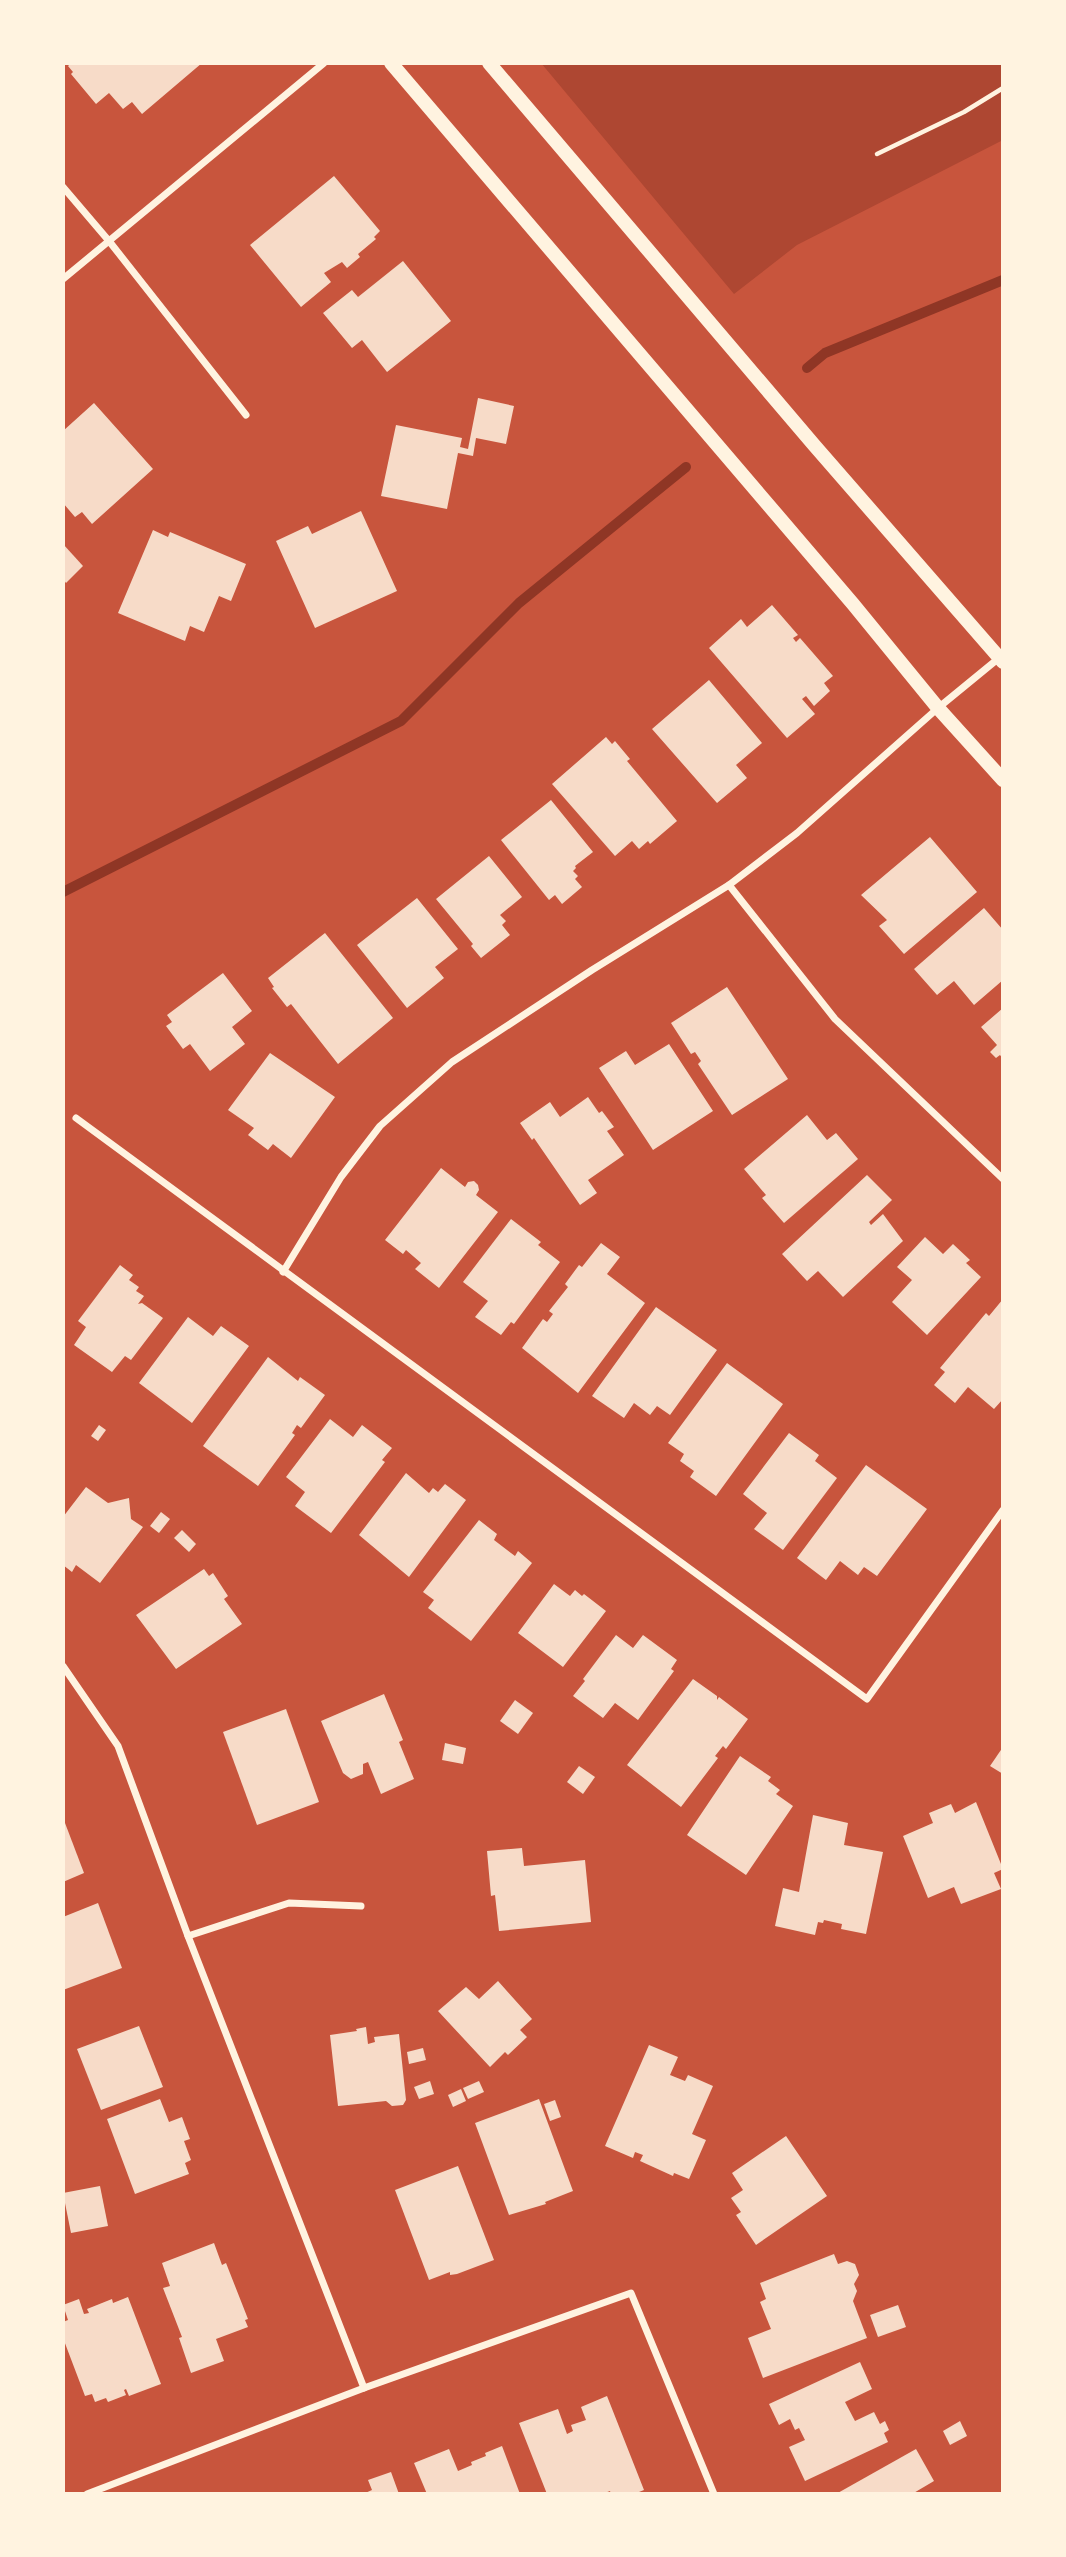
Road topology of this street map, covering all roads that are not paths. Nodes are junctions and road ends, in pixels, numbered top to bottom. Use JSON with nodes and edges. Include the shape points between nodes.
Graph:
{"nodes":[{"id":1,"x":324,"y":63,"type":"edge"},
{"id":2,"x":391,"y":63,"type":"edge"},
{"id":3,"x":489,"y":63,"type":"edge"},
{"id":4,"x":63,"y":187,"type":"edge"},
{"id":5,"x":109,"y":241,"type":"junction"},
{"id":6,"x":63,"y":279,"type":"edge"},
{"id":7,"x":246,"y":415,"type":"dead end"},
{"id":8,"x":1001,"y":660,"type":"edge"},
{"id":9,"x":938,"y":708,"type":"junction"},
{"id":10,"x":1003,"y":780,"type":"edge"},
{"id":11,"x":729,"y":886,"type":"junction"},
{"id":12,"x":76,"y":1118,"type":"dead end"},
{"id":13,"x":1003,"y":1179,"type":"edge"},
{"id":14,"x":283,"y":1272,"type":"junction"},
{"id":15,"x":1003,"y":1510,"type":"edge"},
{"id":16,"x":63,"y":1667,"type":"edge"},
{"id":17,"x":361,"y":1906,"type":"dead end"},
{"id":18,"x":188,"y":1936,"type":"junction"},
{"id":19,"x":364,"y":2388,"type":"junction"},
{"id":20,"x":86,"y":2494,"type":"edge"},
{"id":21,"x":714,"y":2494,"type":"edge"}],
"edges":[{"from":1,"to":5,"type":"street"},
{"from":2,"to":9,"type":"main road"},
{"from":3,"to":8,"type":"main road"},
{"from":4,"to":5,"type":"street"},
{"from":5,"to":6,"type":"street"},
{"from":5,"to":7,"type":"street"},
{"from":8,"to":9,"type":"street"},
{"from":9,"to":10,"type":"main road"},
{"from":9,"to":11,"type":"street","via":[[797,833]]},
{"from":11,"to":13,"type":"street","via":[[835,1019]]},
{"from":11,"to":14,"type":"street","via":[[452,1062],[380,1126],[341,1177]]},
{"from":12,"to":14,"type":"street"},
{"from":14,"to":15,"type":"street","via":[[867,1699]]},
{"from":16,"to":18,"type":"street","via":[[118,1746]]},
{"from":17,"to":18,"type":"street","via":[[289,1903]]},
{"from":18,"to":19,"type":"street"},
{"from":19,"to":20,"type":"street"},
{"from":19,"to":21,"type":"street","via":[[631,2293]]}]}
